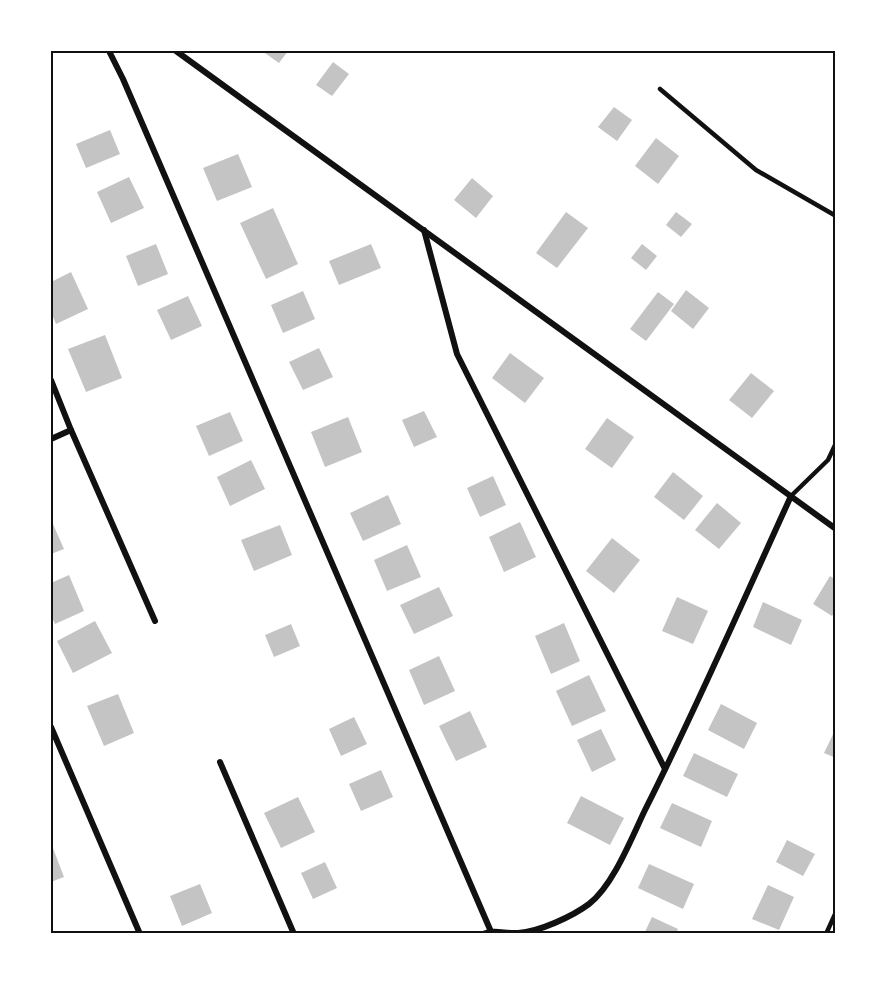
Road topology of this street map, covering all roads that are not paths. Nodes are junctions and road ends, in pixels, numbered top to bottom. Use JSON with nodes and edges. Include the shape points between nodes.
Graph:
{"nodes":[{"id":1,"x":109,"y":51,"type":"edge"},
{"id":2,"x":176,"y":51,"type":"edge"},
{"id":3,"x":660,"y":89,"type":"dead end"},
{"id":4,"x":836,"y":216,"type":"edge"},
{"id":5,"x":424,"y":230,"type":"junction"},
{"id":6,"x":51,"y":380,"type":"edge"},
{"id":7,"x":71,"y":430,"type":"junction"},
{"id":8,"x":51,"y":438,"type":"edge"},
{"id":9,"x":836,"y":443,"type":"edge"},
{"id":10,"x":791,"y":496,"type":"junction"},
{"id":11,"x":836,"y":529,"type":"edge"},
{"id":12,"x":155,"y":621,"type":"dead end"},
{"id":13,"x":51,"y":728,"type":"edge"},
{"id":14,"x":220,"y":762,"type":"dead end"},
{"id":15,"x":666,"y":769,"type":"junction"},
{"id":16,"x":836,"y":912,"type":"edge"},
{"id":17,"x":492,"y":932,"type":"edge"},
{"id":18,"x":140,"y":934,"type":"edge"},
{"id":19,"x":294,"y":934,"type":"edge"},
{"id":20,"x":483,"y":934,"type":"edge"},
{"id":21,"x":826,"y":934,"type":"edge"}],
"edges":[{"from":1,"to":17,"type":"street"},
{"from":2,"to":5,"type":"street"},
{"from":3,"to":4,"type":"lane","via":[[756,170]]},
{"from":5,"to":10,"type":"street"},
{"from":5,"to":15,"type":"street","via":[[457,354]]},
{"from":6,"to":7,"type":"street"},
{"from":7,"to":8,"type":"street"},
{"from":7,"to":12,"type":"street"},
{"from":9,"to":10,"type":"lane","via":[[828,460]]},
{"from":10,"to":11,"type":"street"},
{"from":10,"to":15,"type":"street"},
{"from":13,"to":18,"type":"street"},
{"from":14,"to":19,"type":"street"},
{"from":15,"to":17,"type":"street","via":[[613,874],[592,902],[542,927],[519,933]]},
{"from":16,"to":21,"type":"lane"},
{"from":17,"to":20,"type":"street"}]}
